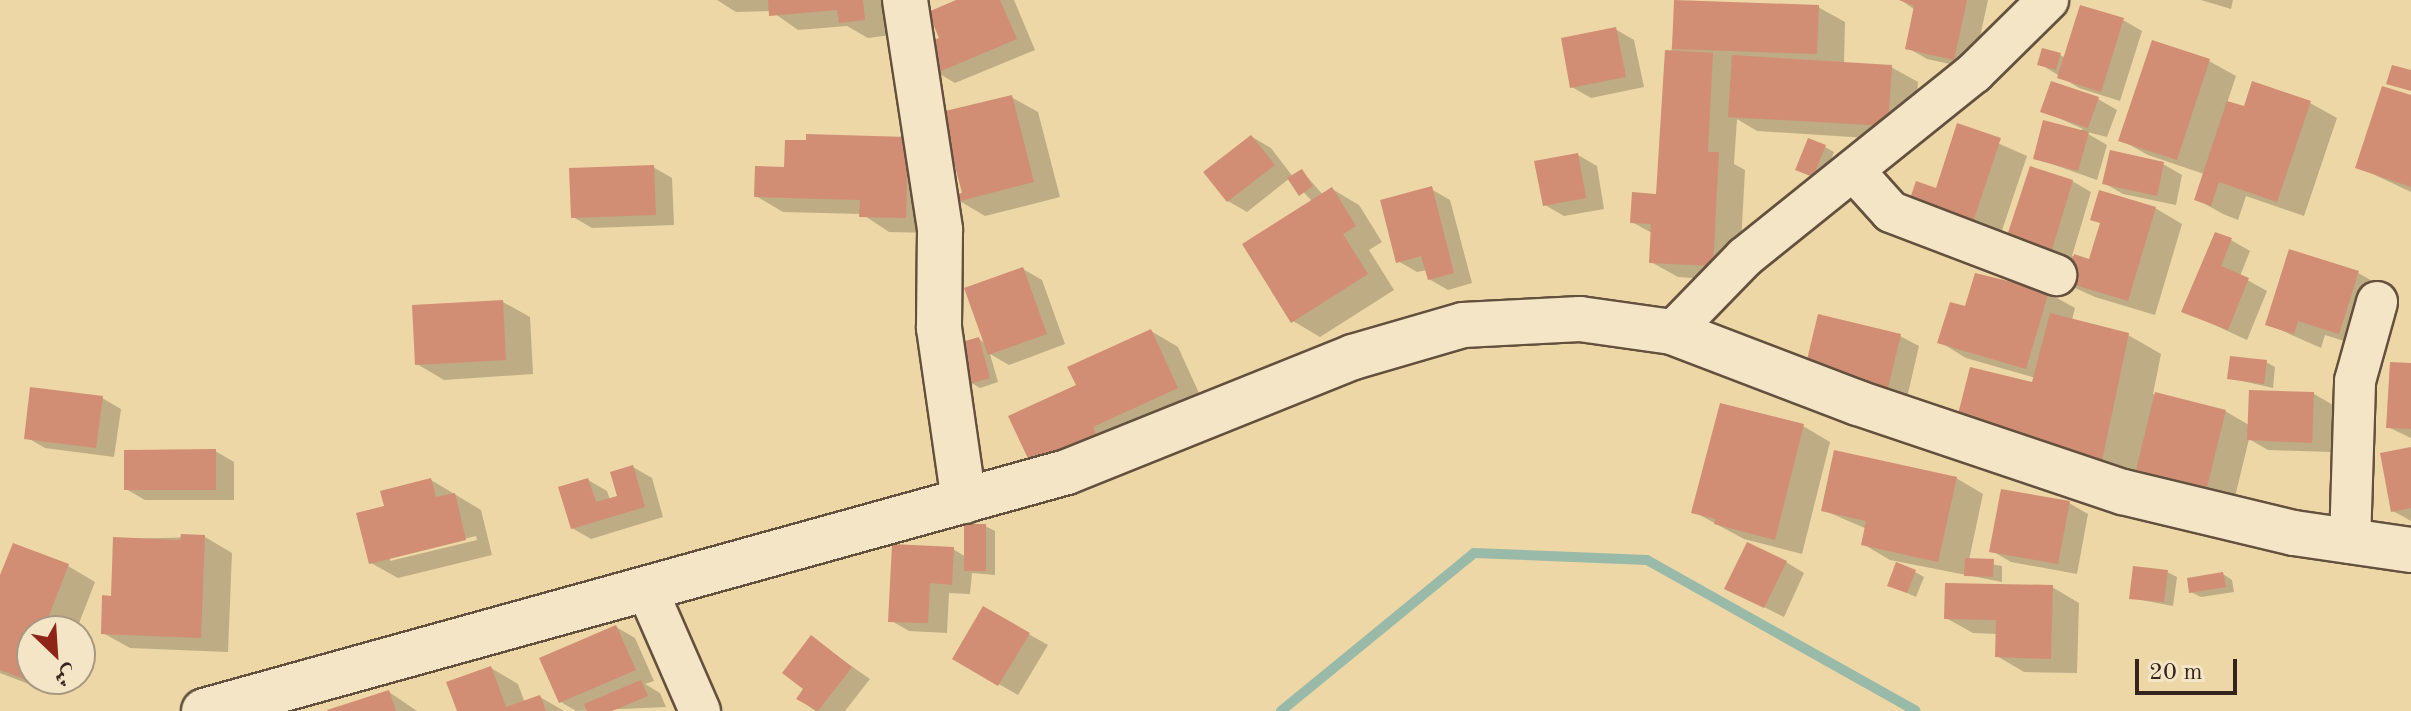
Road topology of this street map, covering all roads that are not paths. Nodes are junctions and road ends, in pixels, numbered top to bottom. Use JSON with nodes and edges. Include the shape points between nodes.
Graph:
{"nodes":[{"id":1,"x":905,"y":0,"type":"edge"},
{"id":2,"x":2048,"y":0,"type":"edge"},
{"id":3,"x":1854,"y":171,"type":"junction"},
{"id":4,"x":2056,"y":275,"type":"dead end"},
{"id":5,"x":2377,"y":302,"type":"dead end"},
{"id":6,"x":1672,"y":332,"type":"junction"},
{"id":7,"x":964,"y":501,"type":"junction"},
{"id":8,"x":2350,"y":543,"type":"junction"},
{"id":9,"x":2411,"y":550,"type":"edge"},
{"id":10,"x":648,"y":592,"type":"junction"},
{"id":11,"x":204,"y":711,"type":"edge"},
{"id":12,"x":700,"y":711,"type":"edge"}],
"edges":[{"from":1,"to":7,"type":"street","via":[[940,230],[939,328]]},
{"from":2,"to":3,"type":"street","via":[[1974,73]]},
{"from":3,"to":4,"type":"street","via":[[1891,212]]},
{"from":3,"to":6,"type":"street","via":[[1745,257]]},
{"from":5,"to":8,"type":"street","via":[[2355,381]]},
{"from":6,"to":7,"type":"street","via":[[1580,319],[1463,325],[1353,357],[1067,472]]},
{"from":6,"to":8,"type":"street","via":[[1858,403],[2123,492]]},
{"from":7,"to":10,"type":"street"},
{"from":8,"to":9,"type":"street"},
{"from":10,"to":11,"type":"street","via":[[495,628]]},
{"from":10,"to":12,"type":"street"}]}
